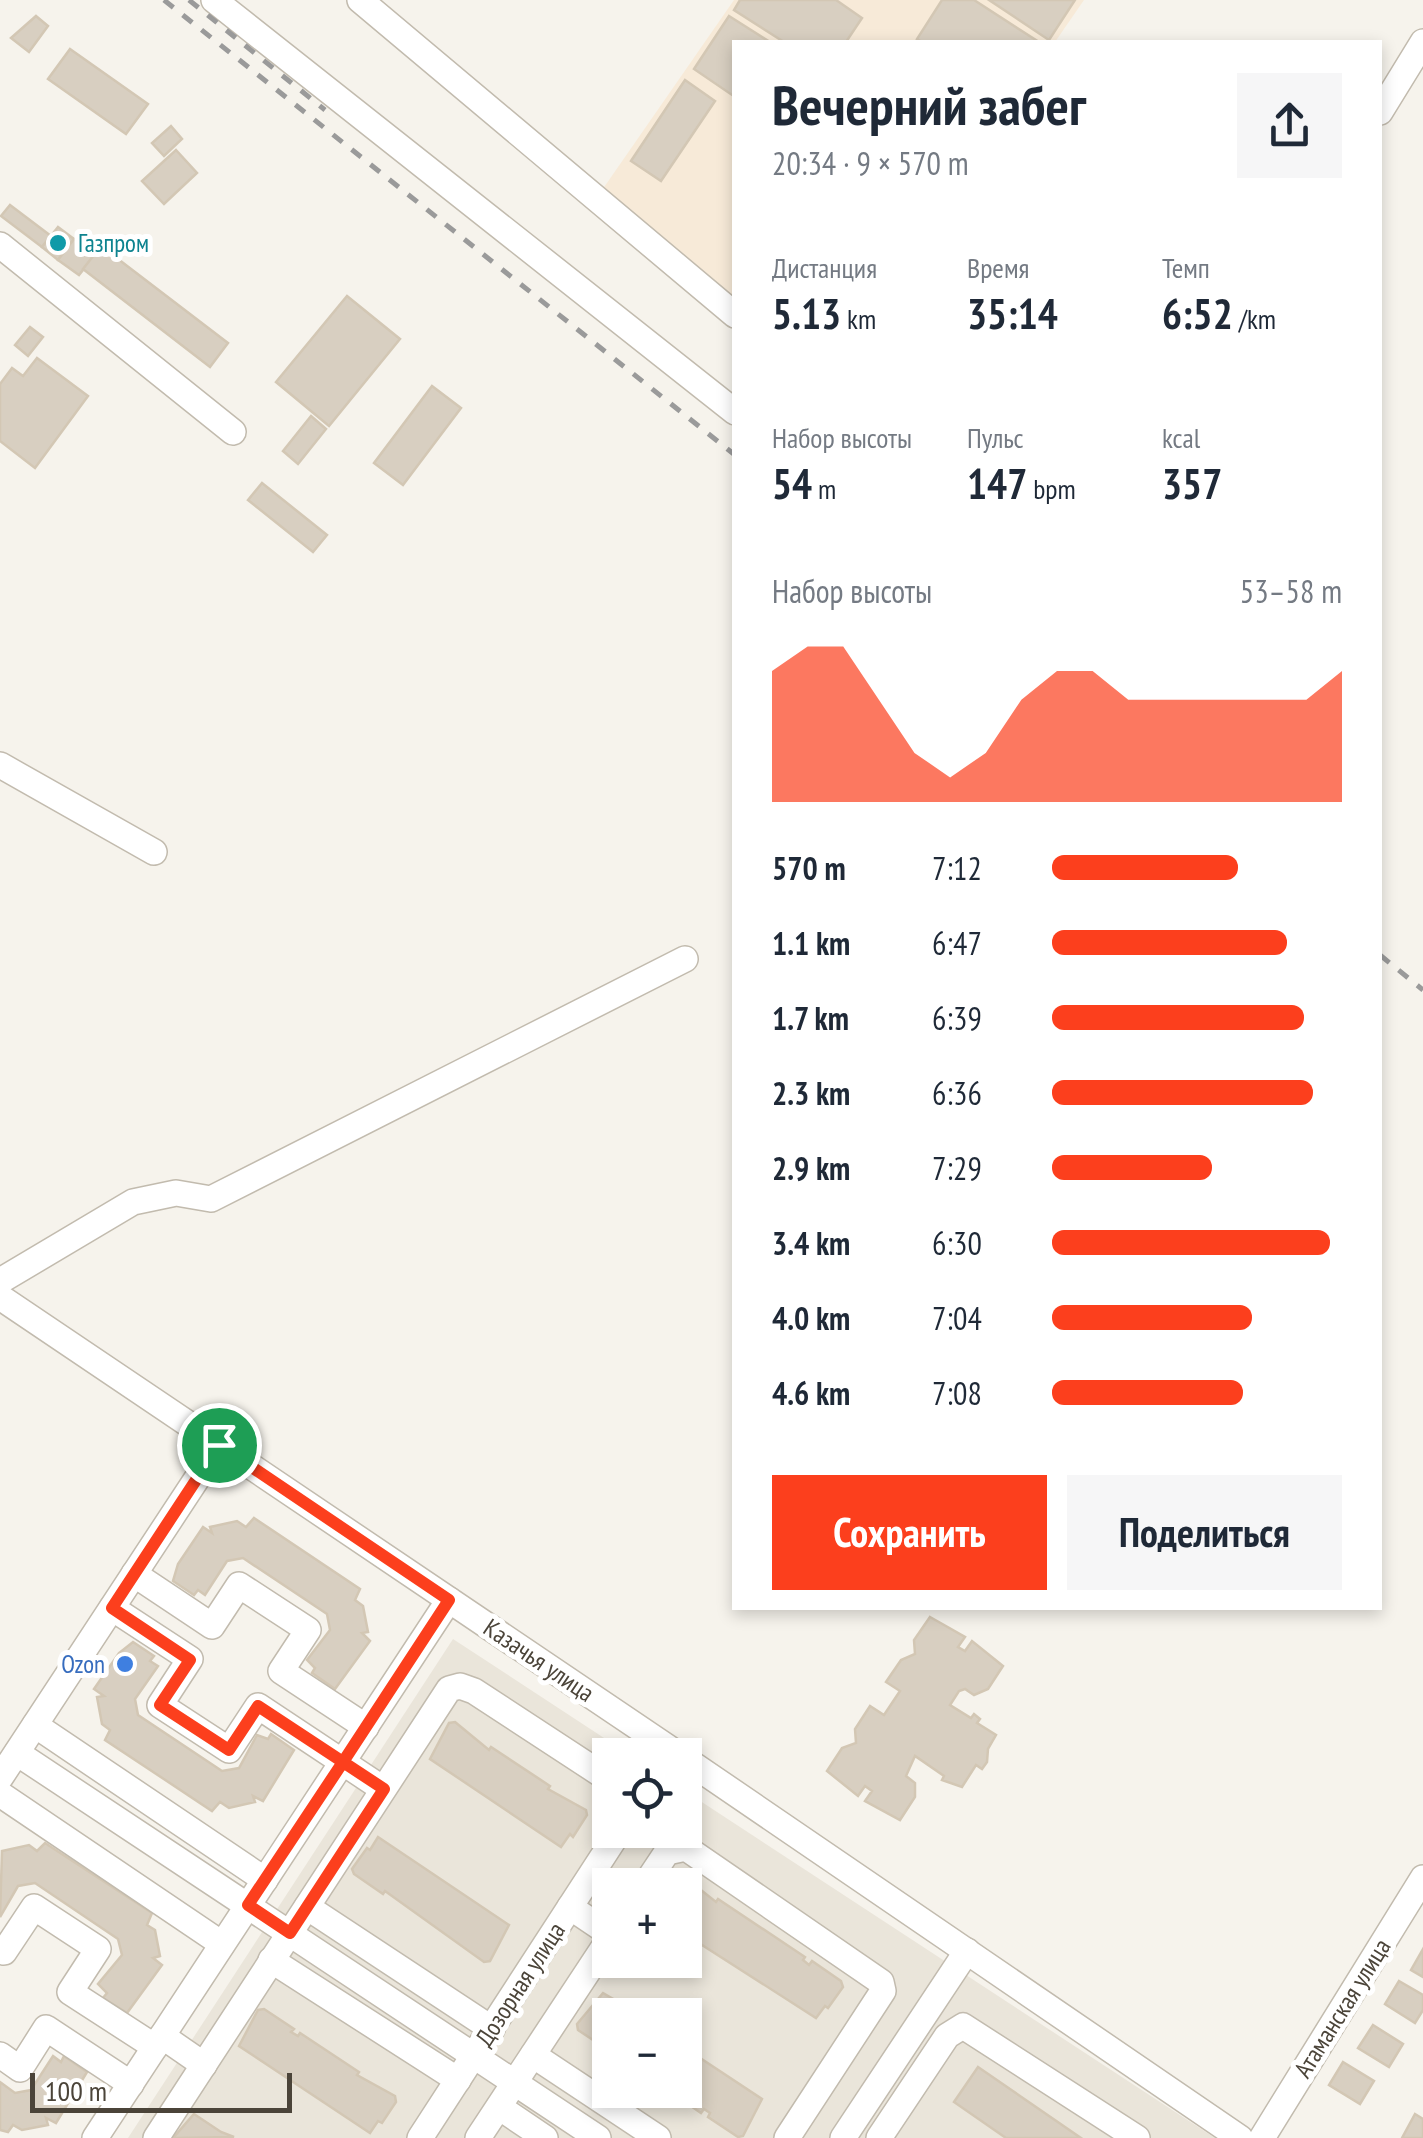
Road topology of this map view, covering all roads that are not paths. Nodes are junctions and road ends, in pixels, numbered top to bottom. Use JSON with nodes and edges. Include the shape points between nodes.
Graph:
{"nodes":[{"id":1,"x":214,"y":0,"type":"edge"},
{"id":2,"x":360,"y":0,"type":"edge"},
{"id":3,"x":1423,"y":42,"type":"edge"},
{"id":4,"x":1382,"y":109,"type":"edge"},
{"id":5,"x":0,"y":246,"type":"edge"},
{"id":6,"x":732,"y":312,"type":"edge"},
{"id":7,"x":732,"y":410,"type":"edge"},
{"id":8,"x":234,"y":432,"type":"dead end"},
{"id":9,"x":0,"y":765,"type":"edge"},
{"id":10,"x":154,"y":852,"type":"dead end"},
{"id":11,"x":685,"y":960,"type":"dead end"},
{"id":12,"x":0,"y":1280,"type":"edge"},
{"id":13,"x":0,"y":1297,"type":"edge"},
{"id":14,"x":219,"y":1445,"type":"junction"},
{"id":15,"x":134,"y":1574,"type":"junction"},
{"id":16,"x":449,"y":1600,"type":"junction"},
{"id":17,"x":112,"y":1608,"type":"junction"},
{"id":18,"x":35,"y":1725,"type":"junction"},
{"id":19,"x":366,"y":1727,"type":"junction"},
{"id":20,"x":651,"y":1738,"type":"edge"},
{"id":21,"x":17,"y":1753,"type":"junction"},
{"id":22,"x":343,"y":1762,"type":"junction"},
{"id":23,"x":592,"y":1769,"type":"edge"},
{"id":24,"x":702,"y":1773,"type":"edge"},
{"id":25,"x":0,"y":1778,"type":"edge"},
{"id":26,"x":384,"y":1789,"type":"junction"},
{"id":27,"x":0,"y":1794,"type":"edge"},
{"id":28,"x":608,"y":1848,"type":"edge"},
{"id":29,"x":656,"y":1868,"type":"edge"},
{"id":30,"x":1423,"y":1878,"type":"edge"},
{"id":31,"x":265,"y":1880,"type":"junction"},
{"id":32,"x":248,"y":1905,"type":"junction"},
{"id":33,"x":306,"y":1907,"type":"junction"},
{"id":34,"x":570,"y":1907,"type":"junction"},
{"id":35,"x":592,"y":1923,"type":"edge"},
{"id":36,"x":290,"y":1933,"type":"junction"},
{"id":37,"x":222,"y":1944,"type":"junction"},
{"id":38,"x":0,"y":1949,"type":"edge"},
{"id":39,"x":967,"y":1951,"type":"junction"},
{"id":40,"x":271,"y":1960,"type":"junction"},
{"id":41,"x":592,"y":1964,"type":"edge"},
{"id":42,"x":492,"y":2029,"type":"junction"},
{"id":43,"x":158,"y":2042,"type":"junction"},
{"id":44,"x":0,"y":2055,"type":"edge"},
{"id":45,"x":474,"y":2055,"type":"junction"},
{"id":46,"x":533,"y":2055,"type":"junction"},
{"id":47,"x":204,"y":2064,"type":"junction"},
{"id":48,"x":828,"y":2076,"type":"junction"},
{"id":49,"x":458,"y":2080,"type":"junction"},
{"id":50,"x":515,"y":2082,"type":"junction"},
{"id":51,"x":130,"y":2084,"type":"junction"},
{"id":52,"x":868,"y":2102,"type":"junction"},
{"id":53,"x":498,"y":2107,"type":"junction"},
{"id":54,"x":885,"y":2128,"type":"edge"},
{"id":55,"x":1234,"y":2136,"type":"edge"},
{"id":56,"x":95,"y":2138,"type":"edge"},
{"id":57,"x":156,"y":2138,"type":"edge"},
{"id":58,"x":420,"y":2138,"type":"edge"},
{"id":59,"x":478,"y":2138,"type":"edge"},
{"id":60,"x":545,"y":2138,"type":"edge"},
{"id":61,"x":598,"y":2138,"type":"edge"},
{"id":62,"x":658,"y":2138,"type":"edge"},
{"id":63,"x":787,"y":2138,"type":"edge"},
{"id":64,"x":843,"y":2138,"type":"edge"},
{"id":65,"x":1137,"y":2138,"type":"edge"},
{"id":66,"x":1262,"y":2138,"type":"edge"}],
"edges":[{"from":1,"to":7,"type":"street"},
{"from":2,"to":6,"type":"street"},
{"from":3,"to":4,"type":"street"},
{"from":5,"to":8,"type":"street"},
{"from":9,"to":10,"type":"street"},
{"from":11,"to":12,"type":"street","via":[[211,1199],[176,1193],[133,1202]]},
{"from":13,"to":14,"type":"street","name":"Казачья улица"},
{"from":14,"to":15,"type":"street"},
{"from":14,"to":16,"type":"street","name":"Казачья улица"},
{"from":15,"to":17,"type":"street"},
{"from":15,"to":19,"type":"street","via":[[212,1626],[240,1584],[308,1630],[281,1671]]},
{"from":16,"to":19,"type":"street"},
{"from":16,"to":20,"type":"street","name":"Казачья улица"},
{"from":17,"to":18,"type":"street"},
{"from":17,"to":22,"type":"street","via":[[190,1660],[160,1705],[229,1750],[258,1706]]},
{"from":18,"to":21,"type":"street"},
{"from":18,"to":31,"type":"street"},
{"from":19,"to":22,"type":"street"},
{"from":21,"to":25,"type":"street"},
{"from":21,"to":32,"type":"street"},
{"from":22,"to":26,"type":"street"},
{"from":22,"to":31,"type":"street"},
{"from":23,"to":26,"type":"street","via":[[460,1686],[446,1694]]},
{"from":24,"to":39,"type":"street","name":"Казачья улица"},
{"from":26,"to":33,"type":"street"},
{"from":27,"to":37,"type":"street"},
{"from":28,"to":34,"type":"street","name":"Дозорная улица"},
{"from":29,"to":48,"type":"street","via":[[667,1852],[686,1848],[878,1977],[882,1992]]},
{"from":30,"to":66,"type":"street","name":"Атаманская улица"},
{"from":31,"to":32,"type":"street"},
{"from":32,"to":36,"type":"street"},
{"from":32,"to":37,"type":"street"},
{"from":33,"to":36,"type":"street"},
{"from":33,"to":42,"type":"street"},
{"from":34,"to":35,"type":"street"},
{"from":34,"to":42,"type":"street","name":"Дозорная улица"},
{"from":36,"to":40,"type":"street"},
{"from":36,"to":45,"type":"street"},
{"from":37,"to":43,"type":"street"},
{"from":38,"to":43,"type":"street","via":[[34,1907],[98,1949],[70,1992]]},
{"from":39,"to":52,"type":"street"},
{"from":39,"to":55,"type":"street","name":"Казачья улица"},
{"from":40,"to":47,"type":"street"},
{"from":40,"to":49,"type":"street"},
{"from":41,"to":46,"type":"street"},
{"from":42,"to":45,"type":"street","name":"Дозорная улица"},
{"from":43,"to":47,"type":"street"},
{"from":43,"to":51,"type":"street"},
{"from":44,"to":51,"type":"street","via":[[20,2068],[46,2028]]},
{"from":45,"to":49,"type":"street","name":"Дозорная улица"},
{"from":45,"to":50,"type":"street"},
{"from":46,"to":50,"type":"street"},
{"from":46,"to":62,"type":"street"},
{"from":47,"to":57,"type":"street"},
{"from":48,"to":52,"type":"street"},
{"from":48,"to":63,"type":"street"},
{"from":49,"to":58,"type":"street","name":"Дозорная улица"},
{"from":50,"to":53,"type":"street"},
{"from":50,"to":61,"type":"street"},
{"from":51,"to":56,"type":"street"},
{"from":52,"to":54,"type":"street"},
{"from":52,"to":64,"type":"street"},
{"from":53,"to":59,"type":"street"},
{"from":53,"to":60,"type":"street"},
{"from":54,"to":65,"type":"street","via":[[947,2036],[964,2026]]}]}
